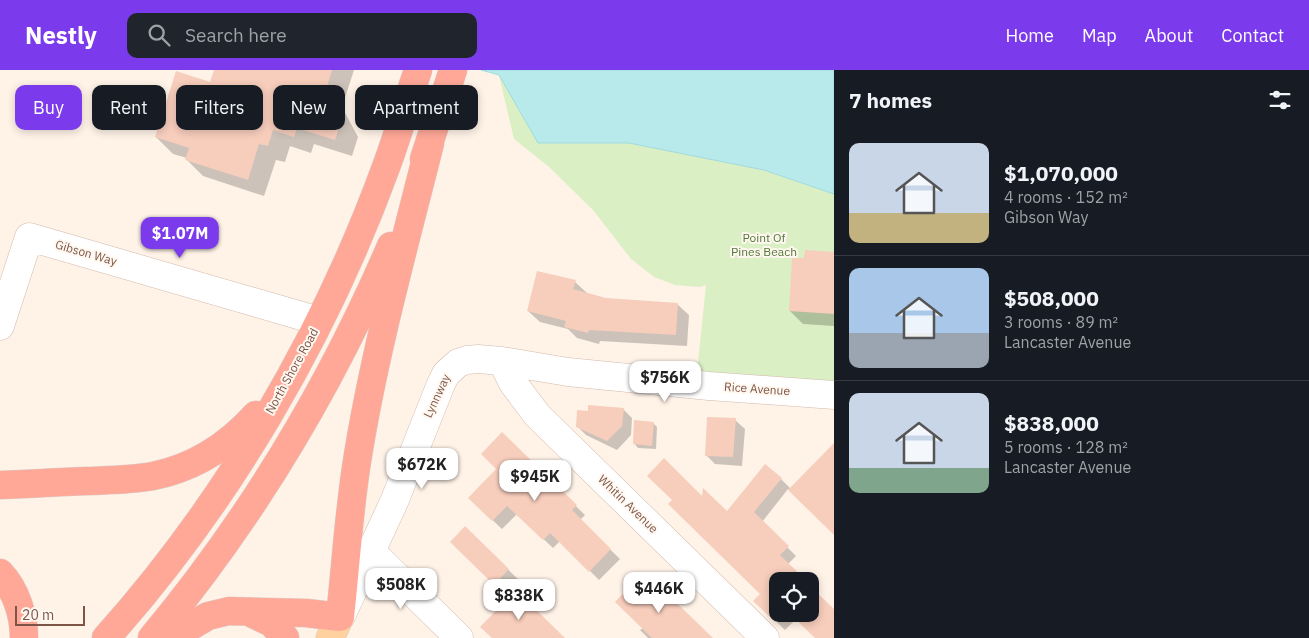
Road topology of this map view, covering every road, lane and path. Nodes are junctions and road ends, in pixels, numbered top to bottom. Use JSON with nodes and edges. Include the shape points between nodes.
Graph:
{"nodes":[{"id":1,"x":418,"y":70,"type":"edge"},
{"id":2,"x":452,"y":74,"type":"edge"},
{"id":3,"x":430,"y":143,"type":"junction"},
{"id":4,"x":319,"y":321,"type":"junction"},
{"id":5,"x":0,"y":326,"type":"edge"},
{"id":6,"x":300,"y":358,"type":"junction"},
{"id":7,"x":502,"y":361,"type":"junction"},
{"id":8,"x":829,"y":399,"type":"edge"},
{"id":9,"x":0,"y":485,"type":"edge"},
{"id":10,"x":372,"y":552,"type":"junction"},
{"id":11,"x":0,"y":573,"type":"edge"},
{"id":12,"x":240,"y":610,"type":"junction"},
{"id":13,"x":335,"y":628,"type":"edge"},
{"id":14,"x":24,"y":638,"type":"edge"},
{"id":15,"x":106,"y":638,"type":"edge"},
{"id":16,"x":152,"y":638,"type":"edge"},
{"id":17,"x":174,"y":638,"type":"edge"},
{"id":18,"x":286,"y":638,"type":"edge"},
{"id":19,"x":459,"y":638,"type":"edge"},
{"id":20,"x":765,"y":638,"type":"edge"}],
"edges":[{"from":1,"to":4,"type":"highway","name":"North Shore Road","via":[[387,166]]},
{"from":2,"to":3,"type":"highway"},
{"from":3,"to":13,"type":"highway","via":[[362,432]]},
{"from":3,"to":16,"type":"highway","via":[[387,257],[320,394],[276,470],[233,533]]},
{"from":4,"to":5,"type":"street","name":"Gibson Way","via":[[29,237]]},
{"from":4,"to":6,"type":"highway","name":"North Shore Road"},
{"from":6,"to":9,"type":"highway","via":[[248,424],[225,444],[190,464],[138,478]]},
{"from":6,"to":15,"type":"highway","name":"North Shore Road","via":[[212,504],[152,584]]},
{"from":7,"to":8,"type":"street","name":"Rice Avenue","via":[[568,372]]},
{"from":7,"to":10,"type":"street","name":"Lynnway","via":[[467,360],[446,374]]},
{"from":7,"to":20,"type":"street","name":"Whitin Avenue","via":[[516,388],[537,415]]},
{"from":10,"to":13,"type":"street","name":"Lynnway"},
{"from":10,"to":19,"type":"street"},
{"from":11,"to":14,"type":"highway","via":[[16,598],[22,615]]},
{"from":12,"to":13,"type":"highway","via":[[306,613]]},
{"from":12,"to":17,"type":"highway","via":[[208,616]]},
{"from":12,"to":18,"type":"highway","via":[[265,619]]}]}
